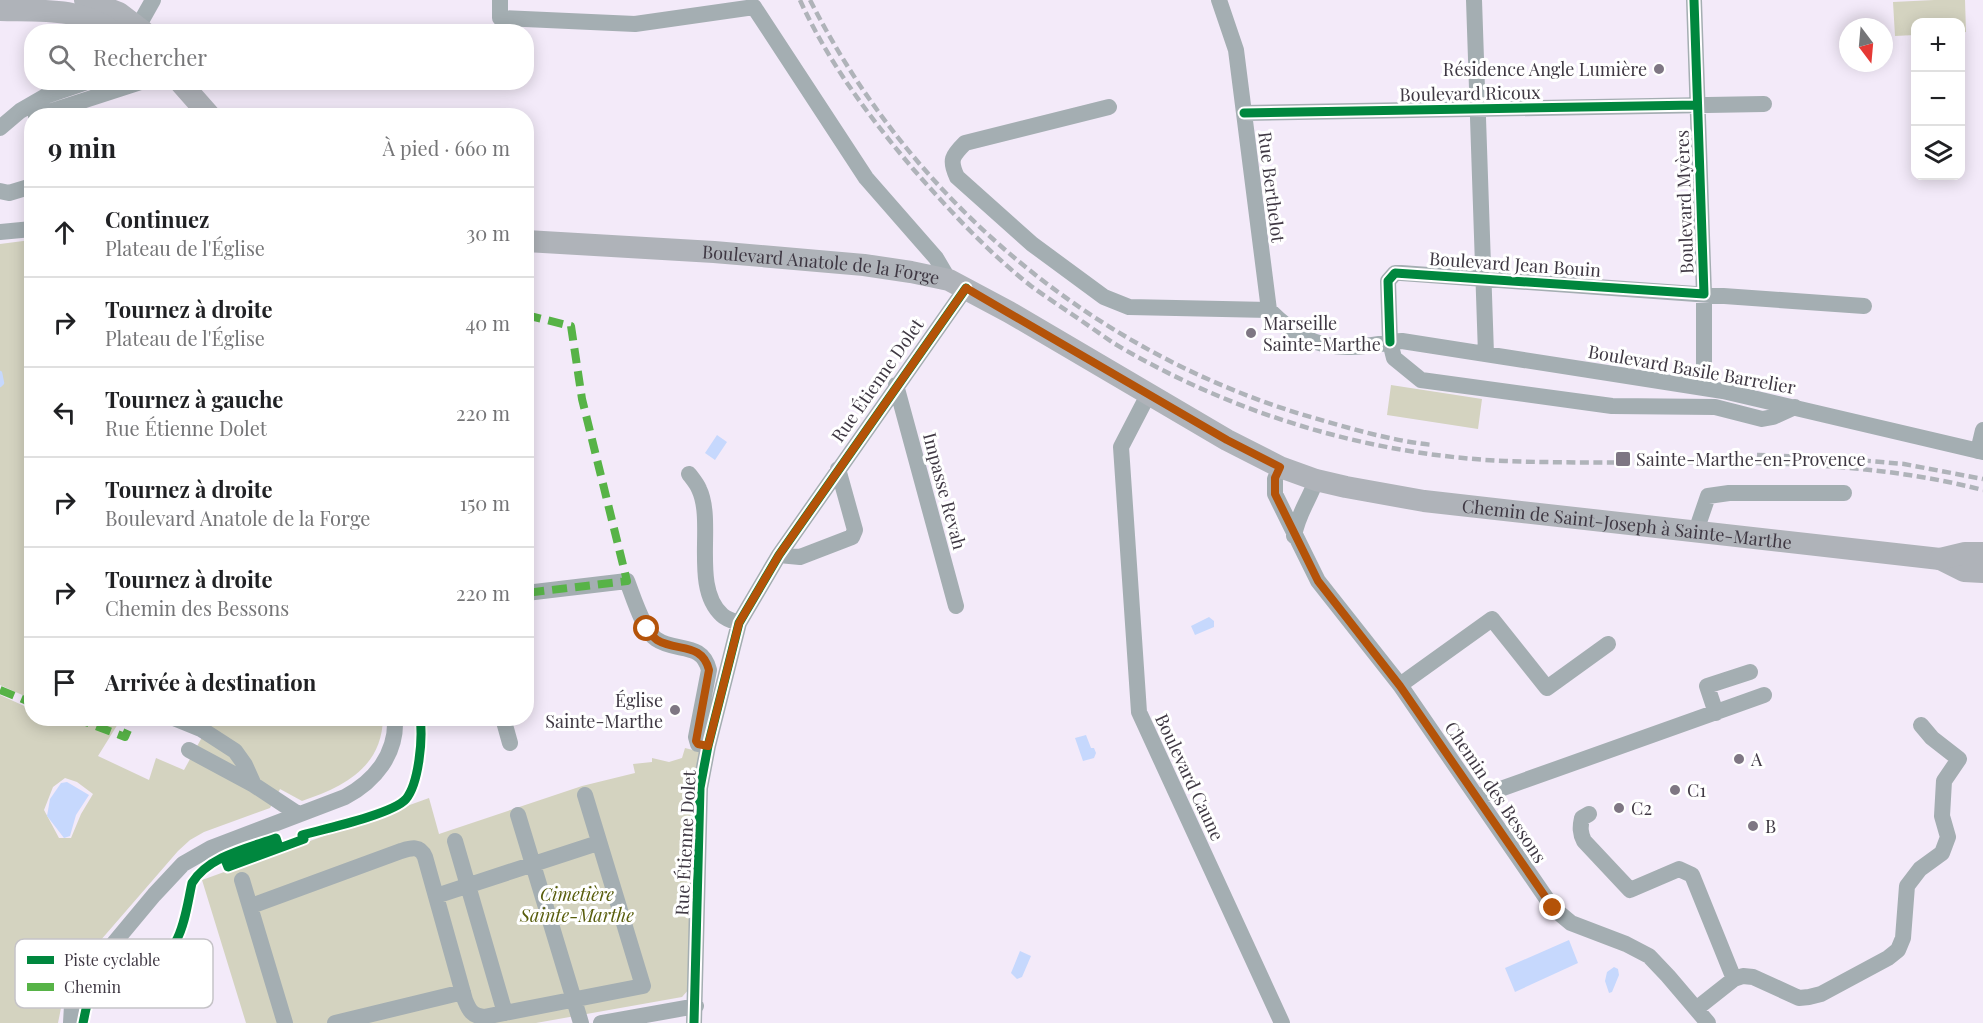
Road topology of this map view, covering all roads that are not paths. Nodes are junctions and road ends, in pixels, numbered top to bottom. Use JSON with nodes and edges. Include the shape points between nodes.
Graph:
{"nodes":[{"id":1,"x":153,"y":0,"type":"edge"},
{"id":2,"x":500,"y":0,"type":"edge"},
{"id":3,"x":1219,"y":0,"type":"edge"},
{"id":4,"x":1474,"y":0,"type":"edge"},
{"id":5,"x":1694,"y":0,"type":"edge"},
{"id":6,"x":98,"y":7,"type":"edge"},
{"id":7,"x":0,"y":10,"type":"edge"},
{"id":8,"x":109,"y":24,"type":"edge"},
{"id":9,"x":132,"y":24,"type":"edge"},
{"id":10,"x":142,"y":24,"type":"edge"},
{"id":11,"x":64,"y":90,"type":"edge"},
{"id":12,"x":116,"y":90,"type":"edge"},
{"id":13,"x":174,"y":90,"type":"edge"},
{"id":14,"x":176,"y":90,"type":"edge"},
{"id":15,"x":1764,"y":104,"type":"dead end"},
{"id":16,"x":1697,"y":105,"type":"junction"},
{"id":17,"x":1109,"y":107,"type":"dead end"},
{"id":18,"x":25,"y":108,"type":"edge"},
{"id":19,"x":61,"y":108,"type":"edge"},
{"id":20,"x":186,"y":108,"type":"edge"},
{"id":21,"x":200,"y":108,"type":"edge"},
{"id":22,"x":24,"y":109,"type":"edge"},
{"id":23,"x":1477,"y":110,"type":"junction"},
{"id":24,"x":1244,"y":113,"type":"junction"},
{"id":25,"x":24,"y":120,"type":"edge"},
{"id":26,"x":0,"y":128,"type":"edge"},
{"id":27,"x":24,"y":188,"type":"edge"},
{"id":28,"x":0,"y":191,"type":"edge"},
{"id":29,"x":24,"y":230,"type":"edge"},
{"id":30,"x":0,"y":232,"type":"edge"},
{"id":31,"x":534,"y":241,"type":"edge"},
{"id":32,"x":1484,"y":279,"type":"junction"},
{"id":33,"x":957,"y":284,"type":"junction"},
{"id":34,"x":1704,"y":294,"type":"junction"},
{"id":35,"x":1864,"y":306,"type":"dead end"},
{"id":36,"x":1269,"y":310,"type":"junction"},
{"id":37,"x":1390,"y":342,"type":"junction"},
{"id":38,"x":1486,"y":354,"type":"junction"},
{"id":39,"x":896,"y":385,"type":"junction"},
{"id":40,"x":1704,"y":388,"type":"junction"},
{"id":41,"x":1149,"y":393,"type":"junction"},
{"id":42,"x":1795,"y":407,"type":"junction"},
{"id":43,"x":1983,"y":430,"type":"edge"},
{"id":44,"x":1980,"y":452,"type":"edge"},
{"id":45,"x":1280,"y":467,"type":"junction"},
{"id":46,"x":838,"y":469,"type":"junction"},
{"id":47,"x":689,"y":474,"type":"dead end"},
{"id":48,"x":1316,"y":480,"type":"junction"},
{"id":49,"x":1844,"y":493,"type":"dead end"},
{"id":50,"x":1696,"y":531,"type":"junction"},
{"id":51,"x":1294,"y":536,"type":"junction"},
{"id":52,"x":1983,"y":553,"type":"edge"},
{"id":53,"x":779,"y":555,"type":"junction"},
{"id":54,"x":1940,"y":559,"type":"junction"},
{"id":55,"x":1983,"y":572,"type":"edge"},
{"id":56,"x":534,"y":592,"type":"edge"},
{"id":57,"x":956,"y":606,"type":"dead end"},
{"id":58,"x":739,"y":623,"type":"junction"},
{"id":59,"x":1608,"y":644,"type":"dead end"},
{"id":60,"x":1750,"y":672,"type":"dead end"},
{"id":61,"x":1400,"y":686,"type":"junction"},
{"id":62,"x":1764,"y":695,"type":"dead end"},
{"id":63,"x":1716,"y":713,"type":"junction"},
{"id":64,"x":1921,"y":725,"type":"dead end"},
{"id":65,"x":205,"y":726,"type":"edge"},
{"id":66,"x":396,"y":726,"type":"edge"},
{"id":67,"x":505,"y":726,"type":"edge"},
{"id":68,"x":510,"y":743,"type":"dead end"},
{"id":69,"x":708,"y":746,"type":"junction"},
{"id":70,"x":189,"y":750,"type":"dead end"},
{"id":71,"x":254,"y":785,"type":"junction"},
{"id":72,"x":585,"y":795,"type":"dead end"},
{"id":73,"x":1478,"y":797,"type":"junction"},
{"id":74,"x":298,"y":814,"type":"junction"},
{"id":75,"x":518,"y":814,"type":"dead end"},
{"id":76,"x":1589,"y":814,"type":"dead end"},
{"id":77,"x":455,"y":841,"type":"dead end"},
{"id":78,"x":598,"y":843,"type":"junction"},
{"id":79,"x":533,"y":865,"type":"junction"},
{"id":80,"x":243,"y":880,"type":"dead end"},
{"id":81,"x":468,"y":887,"type":"junction"},
{"id":82,"x":436,"y":896,"type":"junction"},
{"id":83,"x":251,"y":906,"type":"junction"},
{"id":84,"x":117,"y":939,"type":"edge"},
{"id":85,"x":1734,"y":979,"type":"junction"},
{"id":86,"x":463,"y":992,"type":"junction"},
{"id":87,"x":574,"y":999,"type":"junction"},
{"id":88,"x":72,"y":1008,"type":"edge"},
{"id":89,"x":1696,"y":1009,"type":"junction"},
{"id":90,"x":505,"y":1013,"type":"junction"},
{"id":91,"x":695,"y":1015,"type":"edge"},
{"id":92,"x":71,"y":1023,"type":"edge"},
{"id":93,"x":285,"y":1023,"type":"edge"},
{"id":94,"x":335,"y":1023,"type":"edge"},
{"id":95,"x":581,"y":1023,"type":"edge"},
{"id":96,"x":601,"y":1023,"type":"edge"},
{"id":97,"x":1282,"y":1023,"type":"edge"},
{"id":98,"x":1708,"y":1023,"type":"edge"}],
"edges":[{"from":1,"to":10,"type":"street"},
{"from":2,"to":33,"type":"street","via":[[500,18],[635,24],[754,7],[866,178]]},
{"from":3,"to":24,"type":"street","name":"Rue Berthelot","via":[[1236,50]]},
{"from":4,"to":23,"type":"street"},
{"from":5,"to":16,"type":"street","name":"Boulevard Myères"},
{"from":6,"to":7,"type":"main road","via":[[67,12]]},
{"from":6,"to":8,"type":"main road"},
{"from":6,"to":9,"type":"main road","via":[[119,13]]},
{"from":11,"to":18,"type":"street"},
{"from":12,"to":19,"type":"street"},
{"from":13,"to":20,"type":"main road"},
{"from":14,"to":21,"type":"main road"},
{"from":15,"to":16,"type":"street","name":"Boulevard Ricoux"},
{"from":16,"to":23,"type":"street","name":"Boulevard Ricoux"},
{"from":16,"to":34,"type":"street","name":"Boulevard Myères"},
{"from":17,"to":36,"type":"street","via":[[965,143],[953,154],[951,165],[957,177],[1032,244],[1104,297],[1129,308]]},
{"from":22,"to":26,"type":"street"},
{"from":23,"to":24,"type":"street","name":"Boulevard Ricoux"},
{"from":23,"to":32,"type":"street"},
{"from":24,"to":36,"type":"street","name":"Rue Berthelot"},
{"from":25,"to":26,"type":"street"},
{"from":27,"to":28,"type":"street"},
{"from":29,"to":30,"type":"street"},
{"from":31,"to":33,"type":"main road","name":"Boulevard Anatole de la Forge","via":[[853,264]]},
{"from":32,"to":34,"type":"street","name":"Boulevard Jean Bouin"},
{"from":32,"to":37,"type":"street","name":"Boulevard Jean Bouin","via":[[1395,273],[1388,281]]},
{"from":32,"to":38,"type":"street"},
{"from":33,"to":39,"type":"street","name":"Rue Étienne Dolet"},
{"from":33,"to":41,"type":"main road","name":"Boulevard Anatole de la Forge"},
{"from":34,"to":35,"type":"street","name":"Boulevard Jean Bouin"},
{"from":34,"to":40,"type":"street","name":"Boulevard Myères"},
{"from":36,"to":37,"type":"street","name":"Boulevard Basile Barrelier","via":[[1288,329],[1314,342],[1350,347]]},
{"from":37,"to":38,"type":"street","name":"Boulevard Basile Barrelier"},
{"from":37,"to":42,"type":"street","via":[[1394,358],[1427,382],[1612,406],[1715,406],[1762,419]]},
{"from":38,"to":40,"type":"street","name":"Boulevard Basile Barrelier"},
{"from":39,"to":46,"type":"street","name":"Rue Étienne Dolet"},
{"from":39,"to":57,"type":"street","name":"Impasse Revah"},
{"from":40,"to":42,"type":"street","name":"Boulevard Basile Barrelier"},
{"from":41,"to":45,"type":"main road","name":"Boulevard Anatole de la Forge"},
{"from":41,"to":97,"type":"street","name":"Boulevard Caune","via":[[1121,447],[1139,712]]},
{"from":42,"to":44,"type":"street","name":"Boulevard Basile Barrelier"},
{"from":43,"to":44,"type":"street"},
{"from":45,"to":48,"type":"main road","name":"Boulevard Anatole de la Forge"},
{"from":45,"to":51,"type":"street","name":"Chemin des Bessons","via":[[1275,494]]},
{"from":46,"to":53,"type":"street","name":"Rue Étienne Dolet"},
{"from":46,"to":53,"type":"street","via":[[855,530],[852,537],[800,557]]},
{"from":47,"to":58,"type":"street","via":[[700,490],[704,513],[708,588],[723,616]]},
{"from":48,"to":50,"type":"main road","name":"Chemin de Saint-Joseph à Sainte-Marthe","via":[[1424,501]]},
{"from":48,"to":51,"type":"street","via":[[1297,519]]},
{"from":49,"to":50,"type":"street","via":[[1708,496]]},
{"from":50,"to":54,"type":"main road","name":"Chemin de Saint-Joseph à Sainte-Marthe"},
{"from":51,"to":61,"type":"street","name":"Chemin des Bessons","via":[[1318,581]]},
{"from":52,"to":54,"type":"main road","name":"Chemin de Saint-Joseph à Sainte-Marthe"},
{"from":53,"to":58,"type":"street","name":"Rue Étienne Dolet"},
{"from":54,"to":55,"type":"main road","name":"Chemin de Saint-Joseph à Sainte-Marthe","via":[[1964,571]]},
{"from":56,"to":69,"type":"street","via":[[627,581],[647,629],[656,639],[699,653],[706,660],[709,670],[696,741]]},
{"from":58,"to":69,"type":"street","name":"Rue Étienne Dolet"},
{"from":59,"to":61,"type":"street","via":[[1547,688],[1492,619]]},
{"from":60,"to":63,"type":"street","via":[[1707,686]]},
{"from":61,"to":73,"type":"street","name":"Chemin des Bessons"},
{"from":62,"to":63,"type":"street"},
{"from":63,"to":73,"type":"street"},
{"from":64,"to":85,"type":"street","via":[[1959,759],[1944,781],[1942,816],[1948,837],[1942,854],[1920,869],[1907,886],[1903,938],[1898,950],[1809,997],[1799,998],[1753,977]]},
{"from":65,"to":71,"type":"street","via":[[236,751]]},
{"from":66,"to":74,"type":"street","via":[[388,757],[370,781],[345,797]]},
{"from":67,"to":68,"type":"street"},
{"from":69,"to":91,"type":"street","name":"Rue Étienne Dolet","via":[[700,788]]},
{"from":70,"to":71,"type":"street"},
{"from":71,"to":74,"type":"street"},
{"from":72,"to":78,"type":"street"},
{"from":73,"to":89,"type":"street","name":"Chemin des Bessons","via":[[1553,908],[1571,923],[1649,956]]},
{"from":74,"to":84,"type":"street","via":[[195,855]]},
{"from":75,"to":79,"type":"street"},
{"from":76,"to":85,"type":"street","via":[[1582,818],[1580,834],[1630,890],[1680,869],[1692,875]]},
{"from":77,"to":81,"type":"street"},
{"from":78,"to":79,"type":"street"},
{"from":78,"to":87,"type":"street","via":[[643,986]]},
{"from":79,"to":81,"type":"street"},
{"from":79,"to":87,"type":"street"},
{"from":80,"to":83,"type":"street"},
{"from":81,"to":82,"type":"street"},
{"from":81,"to":90,"type":"street"},
{"from":82,"to":83,"type":"street","via":[[422,850],[411,848]]},
{"from":82,"to":86,"type":"street"},
{"from":83,"to":93,"type":"street"},
{"from":85,"to":89,"type":"street"},
{"from":86,"to":90,"type":"street","via":[[475,1016]]},
{"from":86,"to":94,"type":"street"},
{"from":87,"to":90,"type":"street"},
{"from":87,"to":95,"type":"street"},
{"from":88,"to":92,"type":"street"},
{"from":89,"to":98,"type":"street","name":"Chemin des Bessons"},
{"from":91,"to":96,"type":"street"}]}
